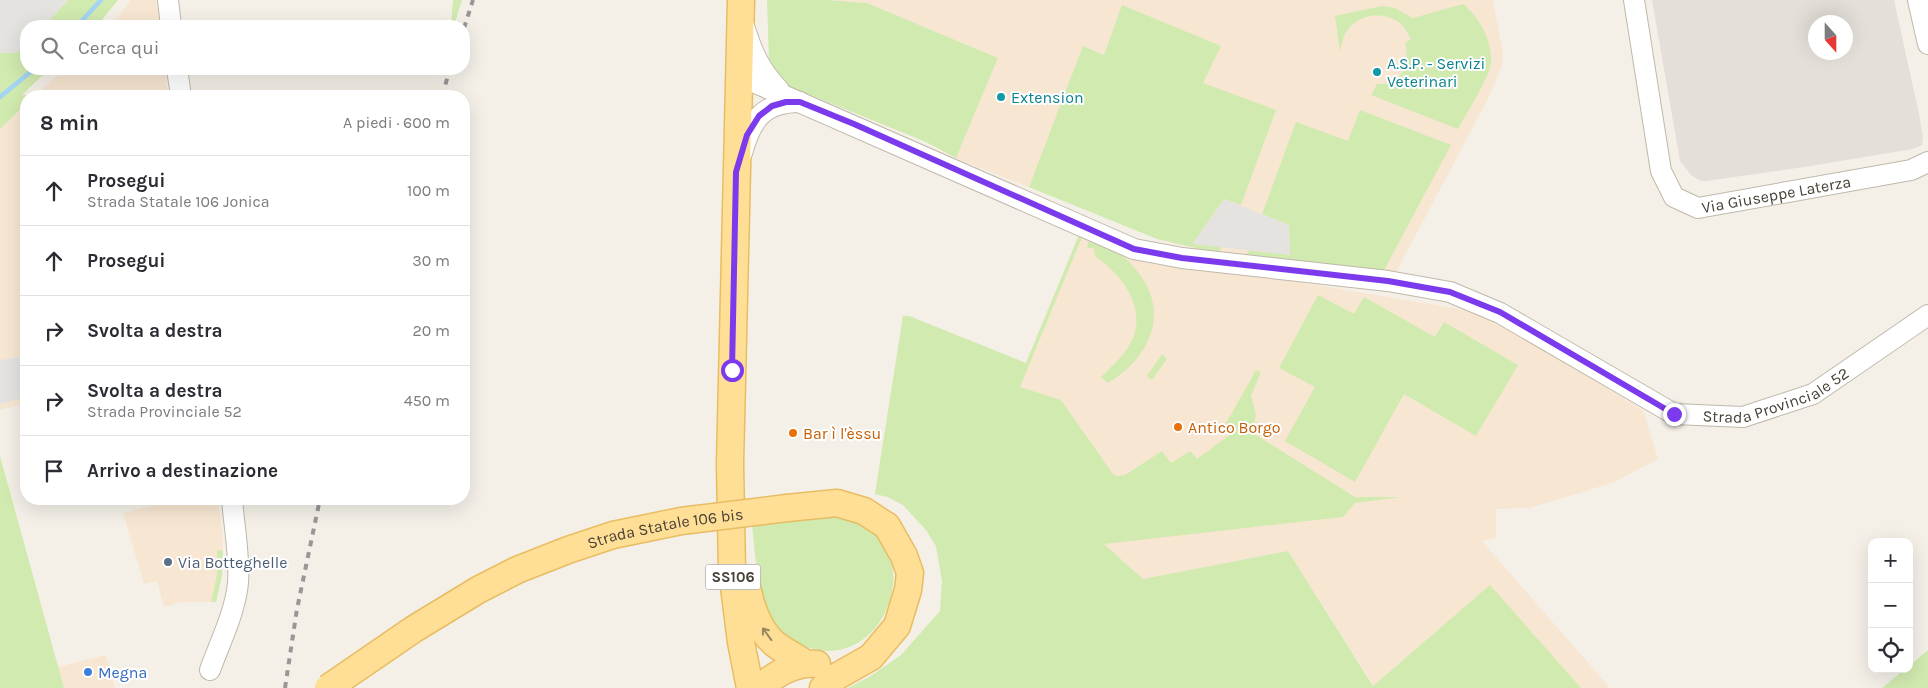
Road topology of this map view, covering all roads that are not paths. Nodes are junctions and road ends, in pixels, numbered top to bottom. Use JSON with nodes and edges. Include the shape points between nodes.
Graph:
{"nodes":[{"id":1,"x":168,"y":0,"type":"edge"},
{"id":2,"x":1634,"y":0,"type":"edge"},
{"id":3,"x":1918,"y":0,"type":"edge"},
{"id":4,"x":741,"y":8,"type":"edge"},
{"id":5,"x":170,"y":20,"type":"edge"},
{"id":6,"x":1928,"y":44,"type":"edge"},
{"id":7,"x":178,"y":75,"type":"edge"},
{"id":8,"x":739,"y":84,"type":"junction"},
{"id":9,"x":180,"y":90,"type":"edge"},
{"id":10,"x":800,"y":102,"type":"junction"},
{"id":11,"x":1928,"y":162,"type":"edge"},
{"id":12,"x":736,"y":172,"type":"junction"},
{"id":13,"x":1928,"y":315,"type":"edge"},
{"id":14,"x":730,"y":464,"type":"junction"},
{"id":15,"x":232,"y":505,"type":"edge"},
{"id":16,"x":871,"y":656,"type":"junction"},
{"id":17,"x":805,"y":663,"type":"junction"},
{"id":18,"x":210,"y":670,"type":"dead end"},
{"id":19,"x":328,"y":688,"type":"edge"},
{"id":20,"x":750,"y":688,"type":"edge"},
{"id":21,"x":759,"y":688,"type":"edge"},
{"id":22,"x":823,"y":688,"type":"edge"}],
"edges":[{"from":1,"to":5,"type":"street"},
{"from":2,"to":11,"type":"street","name":"Via Giuseppe Laterza","via":[[1661,171],[1674,197],[1698,208],[1911,170]]},
{"from":3,"to":6,"type":"street"},
{"from":4,"to":8,"type":"main road","number":"SS106"},
{"from":4,"to":10,"type":"street","via":[[751,48],[764,74],[780,91]]},
{"from":7,"to":9,"type":"street"},
{"from":8,"to":10,"type":"street","via":[[750,97]]},
{"from":8,"to":12,"type":"main road","number":"SS106"},
{"from":10,"to":12,"type":"street","via":[[772,106],[759,116],[747,135]]},
{"from":10,"to":13,"type":"street","name":"Strada Provinciale 52","via":[[1134,249],[1182,258],[1388,281],[1450,292],[1500,312],[1674,414],[1743,417],[1813,394]]},
{"from":12,"to":14,"type":"main road","number":"SS106"},
{"from":17,"to":14,"type":"main road","one_way":true,"via":[[774,644],[758,622],[748,590]]},
{"from":14,"to":20,"type":"main road","number":"SS106","via":[[732,571]]},
{"from":15,"to":18,"type":"street","via":[[238,582],[233,608]]},
{"from":16,"to":17,"type":"main road","via":[[836,665]]},
{"from":16,"to":19,"type":"main road","name":"Strada Statale 106 bis","bridge":true,"via":[[897,626],[910,573],[887,526],[864,511],[836,503],[680,521],[613,535],[568,550],[478,590]]},
{"from":16,"to":22,"type":"main road","name":"Strada Statale 106 bis"},
{"from":17,"to":21,"type":"main road","via":[[777,673]]}]}
